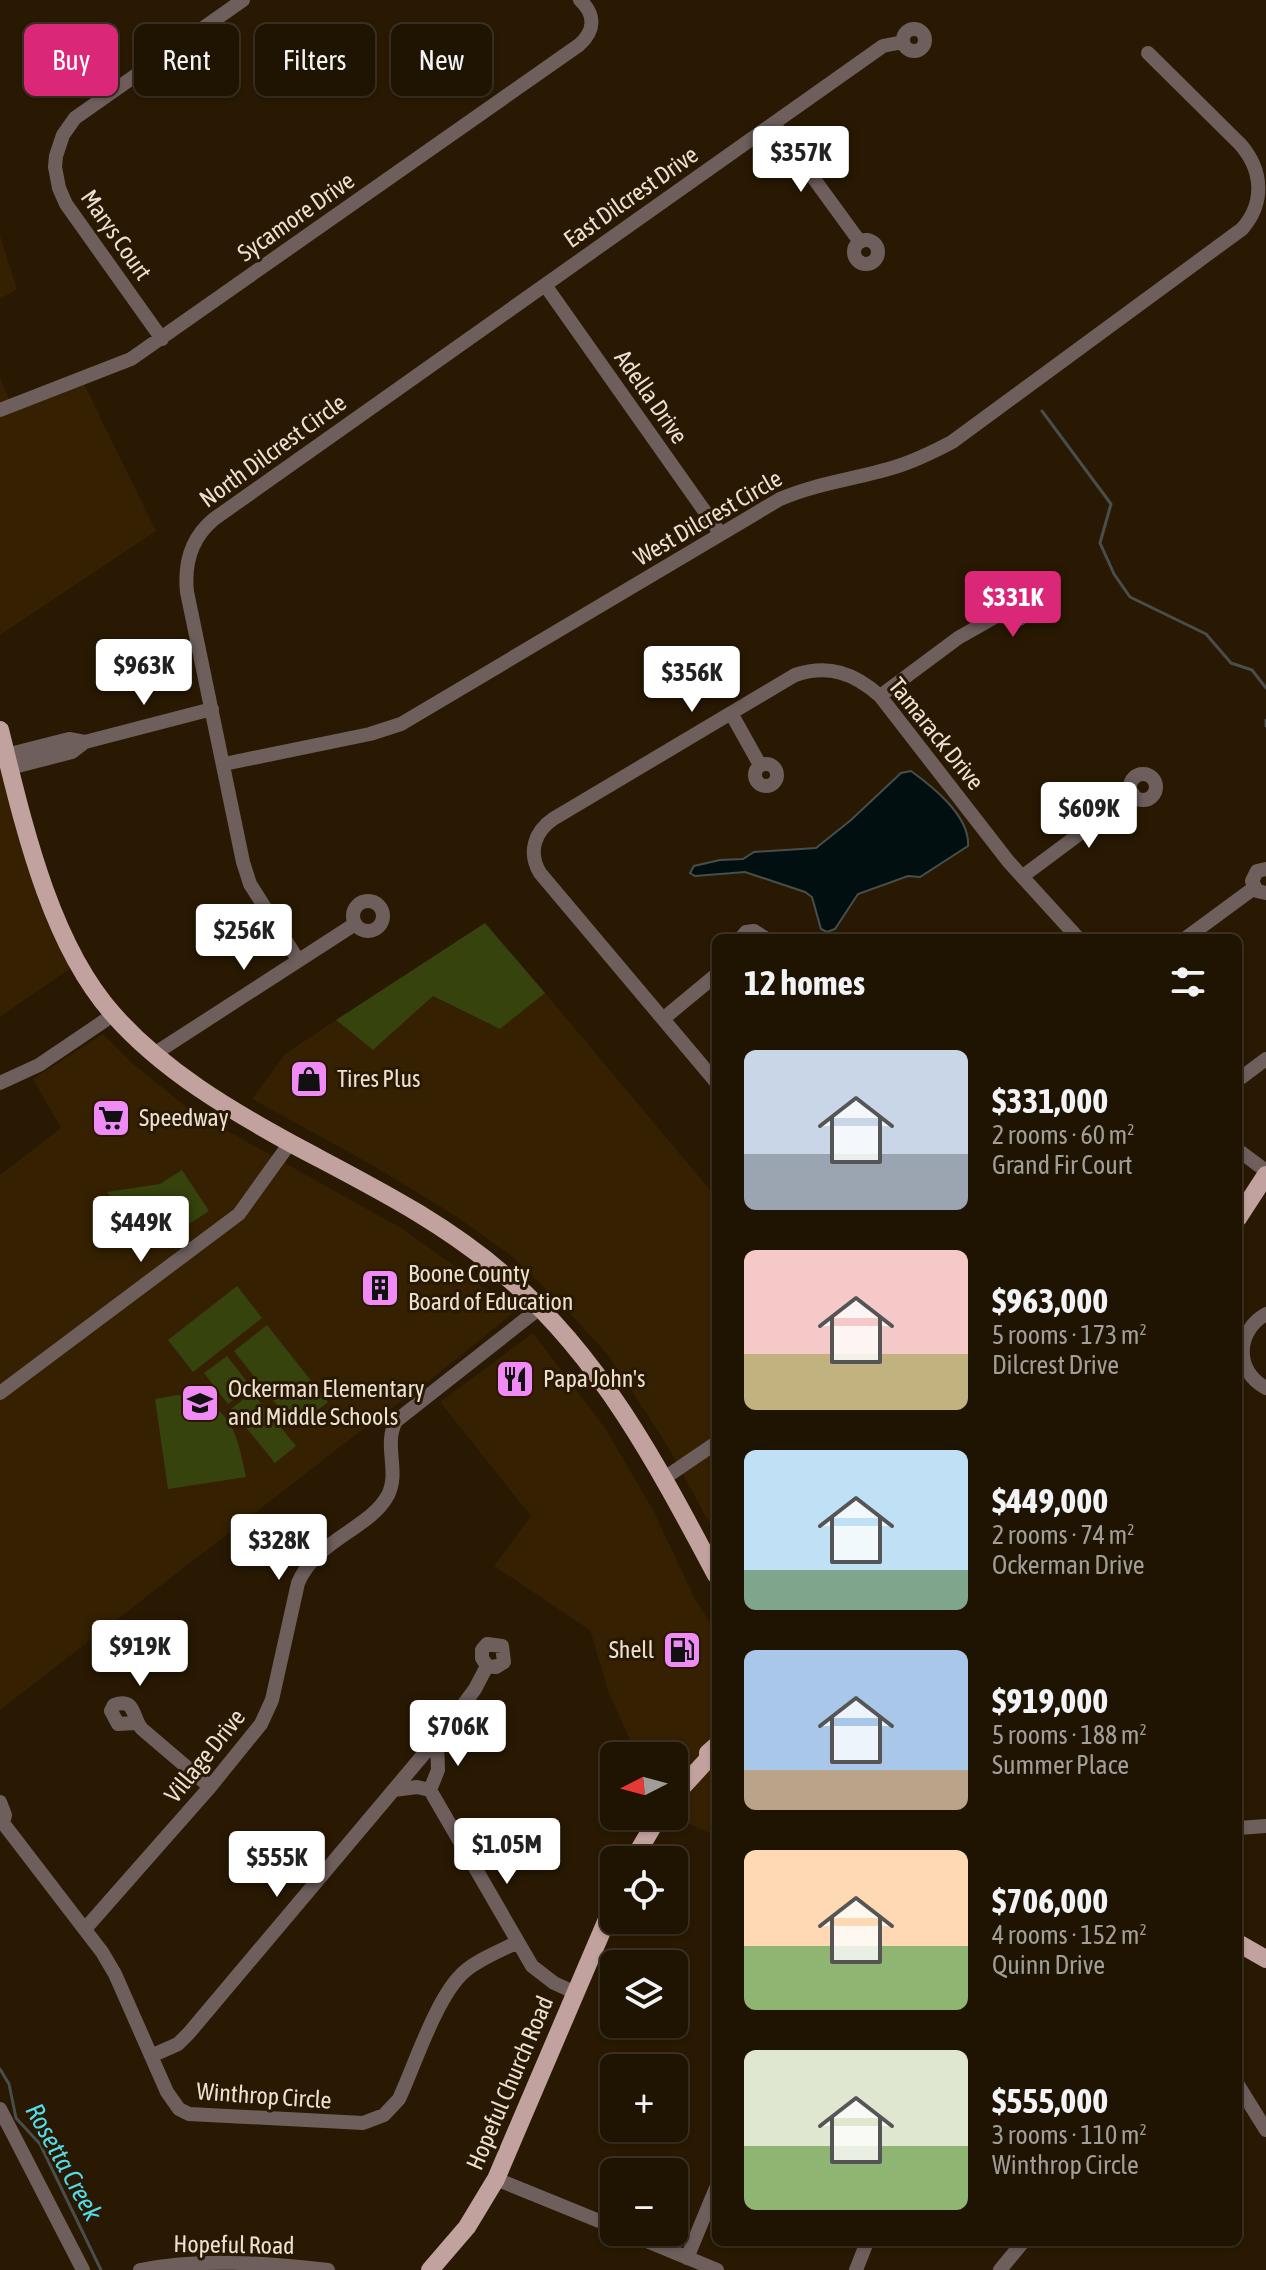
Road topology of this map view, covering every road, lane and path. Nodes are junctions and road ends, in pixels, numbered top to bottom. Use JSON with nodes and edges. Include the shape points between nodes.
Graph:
{"nodes":[{"id":1,"x":243,"y":0,"type":"edge"},
{"id":2,"x":580,"y":0,"type":"edge"},
{"id":3,"x":903,"y":42,"type":"dead end"},
{"id":4,"x":1148,"y":53,"type":"dead end"},
{"id":5,"x":774,"y":124,"type":"junction"},
{"id":6,"x":860,"y":242,"type":"dead end"},
{"id":7,"x":545,"y":285,"type":"junction"},
{"id":8,"x":162,"y":339,"type":"junction"},
{"id":9,"x":0,"y":410,"type":"edge"},
{"id":10,"x":720,"y":533,"type":"junction"},
{"id":11,"x":1002,"y":613,"type":"dead end"},
{"id":12,"x":880,"y":696,"type":"junction"},
{"id":13,"x":212,"y":709,"type":"junction"},
{"id":14,"x":731,"y":713,"type":"junction"},
{"id":15,"x":0,"y":730,"type":"edge"},
{"id":16,"x":4,"y":762,"type":"edge"},
{"id":17,"x":224,"y":764,"type":"junction"},
{"id":18,"x":760,"y":765,"type":"dead end"},
{"id":19,"x":1133,"y":794,"type":"dead end"},
{"id":20,"x":1266,"y":869,"type":"edge"},
{"id":21,"x":1023,"y":876,"type":"junction"},
{"id":22,"x":1260,"y":891,"type":"edge"},
{"id":23,"x":355,"y":924,"type":"dead end"},
{"id":24,"x":1074,"y":934,"type":"edge"},
{"id":25,"x":1192,"y":934,"type":"edge"},
{"id":26,"x":298,"y":960,"type":"junction"},
{"id":27,"x":712,"y":978,"type":"edge"},
{"id":28,"x":113,"y":1015,"type":"junction"},
{"id":29,"x":663,"y":1019,"type":"junction"},
{"id":30,"x":154,"y":1054,"type":"junction"},
{"id":31,"x":1266,"y":1059,"type":"edge"},
{"id":32,"x":712,"y":1077,"type":"edge"},
{"id":33,"x":1242,"y":1077,"type":"edge"},
{"id":34,"x":0,"y":1083,"type":"edge"},
{"id":35,"x":290,"y":1143,"type":"junction"},
{"id":36,"x":1242,"y":1153,"type":"edge"},
{"id":37,"x":1266,"y":1173,"type":"edge"},
{"id":38,"x":1242,"y":1212,"type":"edge"},
{"id":39,"x":541,"y":1307,"type":"junction"},
{"id":40,"x":1266,"y":1314,"type":"edge"},
{"id":41,"x":1266,"y":1388,"type":"edge"},
{"id":42,"x":0,"y":1393,"type":"edge"},
{"id":43,"x":712,"y":1446,"type":"edge"},
{"id":44,"x":663,"y":1479,"type":"junction"},
{"id":45,"x":712,"y":1568,"type":"edge"},
{"id":46,"x":487,"y":1666,"type":"dead end"},
{"id":47,"x":136,"y":1723,"type":"dead end"},
{"id":48,"x":437,"y":1739,"type":"junction"},
{"id":49,"x":712,"y":1756,"type":"edge"},
{"id":50,"x":688,"y":1781,"type":"edge"},
{"id":51,"x":210,"y":1787,"type":"junction"},
{"id":52,"x":394,"y":1790,"type":"junction"},
{"id":53,"x":430,"y":1790,"type":"junction"},
{"id":54,"x":0,"y":1802,"type":"edge"},
{"id":55,"x":2,"y":1823,"type":"edge"},
{"id":56,"x":1266,"y":1826,"type":"edge"},
{"id":57,"x":1242,"y":1828,"type":"edge"},
{"id":58,"x":85,"y":1929,"type":"junction"},
{"id":59,"x":601,"y":1934,"type":"edge"},
{"id":60,"x":518,"y":1942,"type":"junction"},
{"id":61,"x":1242,"y":1945,"type":"edge"},
{"id":62,"x":1266,"y":1959,"type":"edge"},
{"id":63,"x":576,"y":1993,"type":"junction"},
{"id":64,"x":151,"y":2056,"type":"junction"},
{"id":65,"x":1242,"y":2091,"type":"edge"},
{"id":66,"x":0,"y":2109,"type":"edge"},
{"id":67,"x":1266,"y":2130,"type":"edge"},
{"id":68,"x":496,"y":2179,"type":"junction"},
{"id":69,"x":712,"y":2198,"type":"edge"},
{"id":70,"x":600,"y":2221,"type":"edge"},
{"id":71,"x":658,"y":2246,"type":"edge"},
{"id":72,"x":865,"y":2246,"type":"edge"},
{"id":73,"x":1020,"y":2246,"type":"edge"},
{"id":74,"x":687,"y":2258,"type":"junction"},
{"id":75,"x":83,"y":2270,"type":"edge"},
{"id":76,"x":140,"y":2270,"type":"edge"},
{"id":77,"x":328,"y":2270,"type":"edge"},
{"id":78,"x":430,"y":2270,"type":"edge"},
{"id":79,"x":717,"y":2270,"type":"edge"},
{"id":80,"x":856,"y":2270,"type":"edge"},
{"id":81,"x":1000,"y":2270,"type":"edge"}],
"edges":[{"from":1,"to":8,"type":"street","name":"Marys Court","via":[[82,112],[59,145],[56,178],[66,204]]},
{"from":2,"to":8,"type":"street","name":"Sycamore Drive","via":[[592,23],[579,45]]},
{"from":3,"to":5,"type":"street","name":"East Dilcrest Drive","via":[[883,46]]},
{"from":4,"to":10,"type":"street","name":"West Dilcrest Circle","via":[[1253,161],[1259,193],[1254,213],[1242,229],[952,442],[897,467],[796,492]]},
{"from":5,"to":6,"type":"street"},
{"from":5,"to":7,"type":"street","name":"East Dilcrest Drive"},
{"from":7,"to":10,"type":"street","name":"Adella Drive"},
{"from":7,"to":13,"type":"street","name":"North Dilcrest Circle","via":[[200,533],[189,553],[186,578]]},
{"from":8,"to":9,"type":"street","name":"Sycamore Drive","via":[[106,371]]},
{"from":10,"to":17,"type":"street","name":"West Dilcrest Circle","via":[[401,724]]},
{"from":11,"to":12,"type":"street","via":[[958,638]]},
{"from":12,"to":14,"type":"street","name":"Tamarack Drive","via":[[855,677],[815,670],[786,679]]},
{"from":12,"to":21,"type":"street","name":"Tamarack Drive"},
{"from":13,"to":16,"type":"street","via":[[85,742],[69,739]]},
{"from":13,"to":17,"type":"street","name":"North Dilcrest Circle"},
{"from":14,"to":18,"type":"street"},
{"from":14,"to":29,"type":"street","name":"Tamarack Drive","via":[[553,819],[535,840],[540,873]]},
{"from":15,"to":16,"type":"main road"},
{"from":16,"to":28,"type":"main road","via":[[50,904],[78,963]]},
{"from":17,"to":26,"type":"street","name":"North Dilcrest Circle","via":[[246,874]]},
{"from":19,"to":21,"type":"street"},
{"from":20,"to":22,"type":"street","via":[[1254,874],[1252,881]]},
{"from":21,"to":24,"type":"street","name":"Tamarack Drive"},
{"from":22,"to":25,"type":"street"},
{"from":23,"to":26,"type":"street"},
{"from":26,"to":30,"type":"street"},
{"from":27,"to":29,"type":"street"},
{"from":28,"to":30,"type":"main road"},
{"from":28,"to":34,"type":"street","via":[[39,1065]]},
{"from":29,"to":32,"type":"street","name":"Tamarack Drive"},
{"from":30,"to":35,"type":"main road"},
{"from":31,"to":33,"type":"street"},
{"from":35,"to":39,"type":"main road","via":[[419,1212]]},
{"from":35,"to":42,"type":"street","via":[[239,1214]]},
{"from":36,"to":37,"type":"street"},
{"from":37,"to":38,"type":"main road"},
{"from":39,"to":44,"type":"main road","via":[[595,1371]]},
{"from":39,"to":51,"type":"street","name":"Village Drive","via":[[396,1421],[390,1437],[389,1494],[303,1571],[268,1712]]},
{"from":40,"to":41,"type":"street","via":[[1250,1326],[1242,1347],[1246,1369]]},
{"from":43,"to":44,"type":"street"},
{"from":44,"to":45,"type":"main road"},
{"from":46,"to":48,"type":"street"},
{"from":47,"to":51,"type":"street"},
{"from":48,"to":52,"type":"street"},
{"from":48,"to":53,"type":"street","via":[[438,1770]]},
{"from":49,"to":50,"type":"main road"},
{"from":51,"to":58,"type":"street","name":"Village Drive"},
{"from":52,"to":53,"type":"street"},
{"from":52,"to":64,"type":"street","via":[[189,2033]]},
{"from":53,"to":60,"type":"street"},
{"from":54,"to":55,"type":"street"},
{"from":55,"to":58,"type":"street","name":"Winthrop Circle"},
{"from":56,"to":57,"type":"street"},
{"from":58,"to":64,"type":"street","name":"Winthrop Circle","via":[[115,1974]]},
{"from":59,"to":63,"type":"main road","name":"Hopeful Church Road"},
{"from":60,"to":63,"type":"street","via":[[542,1976]]},
{"from":60,"to":64,"type":"street","name":"Winthrop Circle","via":[[476,1963],[454,1983],[399,2099],[375,2121],[348,2124],[189,2114],[172,2101]]},
{"from":61,"to":62,"type":"main road"},
{"from":63,"to":68,"type":"main road","name":"Hopeful Church Road"},
{"from":65,"to":67,"type":"street"},
{"from":66,"to":75,"type":"street"},
{"from":68,"to":70,"type":"street"},
{"from":68,"to":78,"type":"main road","name":"Hopeful Church Road","via":[[467,2227]]},
{"from":69,"to":74,"type":"street"},
{"from":71,"to":74,"type":"street"},
{"from":72,"to":80,"type":"street"},
{"from":73,"to":81,"type":"street"},
{"from":74,"to":79,"type":"street"},
{"from":76,"to":77,"type":"street","name":"Hopeful Road","via":[[207,2264]]}]}
